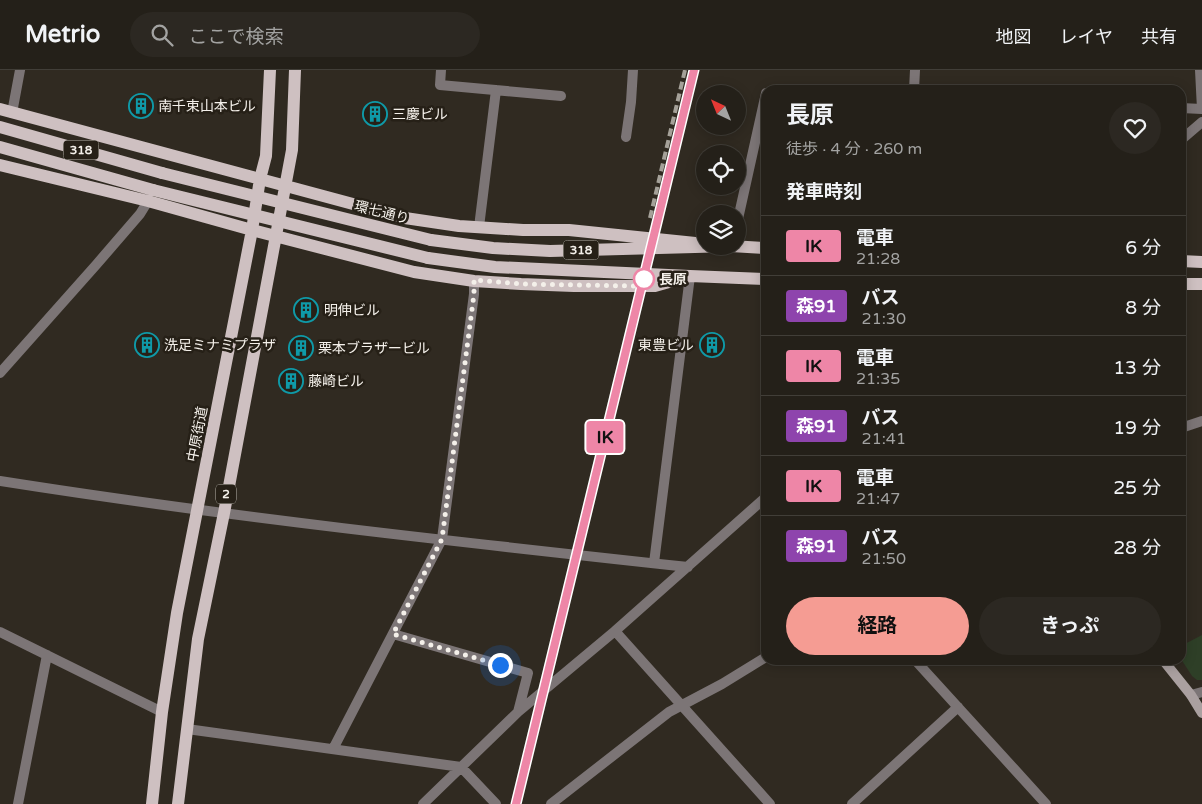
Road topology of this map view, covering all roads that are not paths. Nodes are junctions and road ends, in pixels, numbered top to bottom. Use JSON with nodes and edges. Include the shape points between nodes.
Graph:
{"nodes":[{"id":1,"x":20,"y":70,"type":"edge"},
{"id":2,"x":270,"y":70,"type":"edge"},
{"id":3,"x":295,"y":70,"type":"edge"},
{"id":4,"x":441,"y":70,"type":"edge"},
{"id":5,"x":632,"y":70,"type":"edge"},
{"id":6,"x":915,"y":70,"type":"edge"},
{"id":7,"x":1200,"y":70,"type":"edge"},
{"id":8,"x":914,"y":85,"type":"edge"},
{"id":9,"x":496,"y":90,"type":"junction"},
{"id":10,"x":561,"y":96,"type":"dead end"},
{"id":11,"x":761,"y":103,"type":"edge"},
{"id":12,"x":1186,"y":108,"type":"edge"},
{"id":13,"x":1202,"y":109,"type":"edge"},
{"id":14,"x":6,"y":111,"type":"edge"},
{"id":15,"x":1202,"y":122,"type":"edge"},
{"id":16,"x":0,"y":128,"type":"edge"},
{"id":17,"x":1186,"y":136,"type":"edge"},
{"id":18,"x":626,"y":138,"type":"dead end"},
{"id":19,"x":0,"y":147,"type":"edge"},
{"id":20,"x":0,"y":165,"type":"edge"},
{"id":21,"x":260,"y":179,"type":"junction"},
{"id":22,"x":285,"y":186,"type":"junction"},
{"id":23,"x":150,"y":195,"type":"junction"},
{"id":24,"x":741,"y":205,"type":"edge"},
{"id":25,"x":479,"y":227,"type":"junction"},
{"id":26,"x":252,"y":230,"type":"junction"},
{"id":27,"x":275,"y":236,"type":"junction"},
{"id":28,"x":696,"y":243,"type":"edge"},
{"id":29,"x":696,"y":247,"type":"edge"},
{"id":30,"x":746,"y":247,"type":"edge"},
{"id":31,"x":761,"y":248,"type":"edge"},
{"id":32,"x":1186,"y":261,"type":"edge"},
{"id":33,"x":1202,"y":262,"type":"edge"},
{"id":34,"x":690,"y":276,"type":"junction"},
{"id":35,"x":761,"y":279,"type":"edge"},
{"id":36,"x":474,"y":280,"type":"junction"},
{"id":37,"x":1186,"y":284,"type":"edge"},
{"id":38,"x":1202,"y":284,"type":"edge"},
{"id":39,"x":0,"y":373,"type":"edge"},
{"id":40,"x":1202,"y":421,"type":"edge"},
{"id":41,"x":1186,"y":426,"type":"edge"},
{"id":42,"x":0,"y":481,"type":"edge"},
{"id":43,"x":761,"y":501,"type":"edge"},
{"id":44,"x":198,"y":510,"type":"junction"},
{"id":45,"x":224,"y":513,"type":"junction"},
{"id":46,"x":442,"y":539,"type":"junction"},
{"id":47,"x":654,"y":563,"type":"junction"},
{"id":48,"x":688,"y":567,"type":"junction"},
{"id":49,"x":614,"y":631,"type":"junction"},
{"id":50,"x":0,"y":632,"type":"edge"},
{"id":51,"x":393,"y":634,"type":"junction"},
{"id":52,"x":47,"y":655,"type":"junction"},
{"id":53,"x":761,"y":660,"type":"edge"},
{"id":54,"x":920,"y":665,"type":"edge"},
{"id":55,"x":1167,"y":665,"type":"edge"},
{"id":56,"x":1202,"y":692,"type":"edge"},
{"id":57,"x":1191,"y":695,"type":"junction"},
{"id":58,"x":681,"y":705,"type":"junction"},
{"id":59,"x":958,"y":707,"type":"junction"},
{"id":60,"x":162,"y":712,"type":"junction"},
{"id":61,"x":518,"y":712,"type":"junction"},
{"id":62,"x":1202,"y":713,"type":"edge"},
{"id":63,"x":187,"y":729,"type":"junction"},
{"id":64,"x":333,"y":750,"type":"junction"},
{"id":65,"x":461,"y":767,"type":"junction"},
{"id":66,"x":18,"y":804,"type":"edge"},
{"id":67,"x":152,"y":804,"type":"edge"},
{"id":68,"x":178,"y":804,"type":"edge"},
{"id":69,"x":422,"y":804,"type":"edge"},
{"id":70,"x":496,"y":804,"type":"edge"},
{"id":71,"x":551,"y":804,"type":"edge"},
{"id":72,"x":770,"y":804,"type":"edge"},
{"id":73,"x":852,"y":804,"type":"edge"},
{"id":74,"x":1046,"y":804,"type":"edge"}],
"edges":[{"from":1,"to":14,"type":"street"},
{"from":2,"to":21,"type":"main road","name":"中原街道","number":"2","via":[[266,156]]},
{"from":3,"to":22,"type":"main road","number":"2","via":[[292,150]]},
{"from":4,"to":9,"type":"street","via":[[440,85]]},
{"from":5,"to":18,"type":"street"},
{"from":6,"to":8,"type":"street"},
{"from":7,"to":13,"type":"street"},
{"from":9,"to":10,"type":"street"},
{"from":9,"to":25,"type":"street"},
{"from":11,"to":24,"type":"street"},
{"from":12,"to":13,"type":"street"},
{"from":14,"to":21,"type":"main road"},
{"from":15,"to":17,"type":"street"},
{"from":16,"to":29,"type":"main road","name":"環七通り","number":"318","bridge":true,"via":[[162,173],[432,240],[550,251]]},
{"from":19,"to":23,"type":"main road","number":"318"},
{"from":20,"to":23,"type":"main road"},
{"from":21,"to":22,"type":"main road"},
{"from":21,"to":26,"type":"main road","name":"中原街道","number":"2"},
{"from":22,"to":25,"type":"main road","via":[[405,218]]},
{"from":22,"to":27,"type":"main road","number":"2"},
{"from":23,"to":26,"type":"main road"},
{"from":23,"to":34,"type":"main road","number":"318","bridge":true,"via":[[428,258],[495,267]]},
{"from":23,"to":39,"type":"street","via":[[140,214]]},
{"from":25,"to":28,"type":"main road","via":[[569,230]]},
{"from":26,"to":27,"type":"main road"},
{"from":26,"to":44,"type":"main road","name":"中原街道","number":"2"},
{"from":27,"to":36,"type":"main road","via":[[414,272]]},
{"from":27,"to":45,"type":"main road","number":"2"},
{"from":30,"to":31,"type":"main road","name":"環七通り","number":"318"},
{"from":32,"to":33,"type":"main road"},
{"from":34,"to":35,"type":"main road","number":"318"},
{"from":34,"to":36,"type":"main road","via":[[654,286]]},
{"from":34,"to":47,"type":"street"},
{"from":36,"to":46,"type":"street"},
{"from":37,"to":38,"type":"main road"},
{"from":40,"to":41,"type":"street"},
{"from":42,"to":44,"type":"street"},
{"from":43,"to":48,"type":"street"},
{"from":44,"to":45,"type":"street"},
{"from":44,"to":60,"type":"main road","name":"中原街道","number":"2","via":[[177,613]]},
{"from":45,"to":46,"type":"street"},
{"from":45,"to":63,"type":"main road","number":"2","via":[[199,632]]},
{"from":46,"to":47,"type":"street"},
{"from":46,"to":51,"type":"street"},
{"from":47,"to":48,"type":"street"},
{"from":48,"to":49,"type":"street"},
{"from":49,"to":58,"type":"street"},
{"from":49,"to":61,"type":"street"},
{"from":50,"to":52,"type":"street"},
{"from":51,"to":61,"type":"street","via":[[528,673]]},
{"from":51,"to":64,"type":"street"},
{"from":52,"to":60,"type":"street"},
{"from":52,"to":66,"type":"street"},
{"from":53,"to":58,"type":"street"},
{"from":54,"to":59,"type":"street"},
{"from":55,"to":57,"type":"street"},
{"from":56,"to":57,"type":"street"},
{"from":57,"to":62,"type":"street"},
{"from":58,"to":71,"type":"street"},
{"from":58,"to":72,"type":"street"},
{"from":59,"to":73,"type":"street"},
{"from":59,"to":74,"type":"street"},
{"from":60,"to":67,"type":"main road","name":"中原街道","number":"2"},
{"from":61,"to":65,"type":"street"},
{"from":63,"to":64,"type":"street"},
{"from":63,"to":68,"type":"main road","number":"2"},
{"from":64,"to":65,"type":"street"},
{"from":65,"to":69,"type":"street"},
{"from":65,"to":70,"type":"street"}]}
